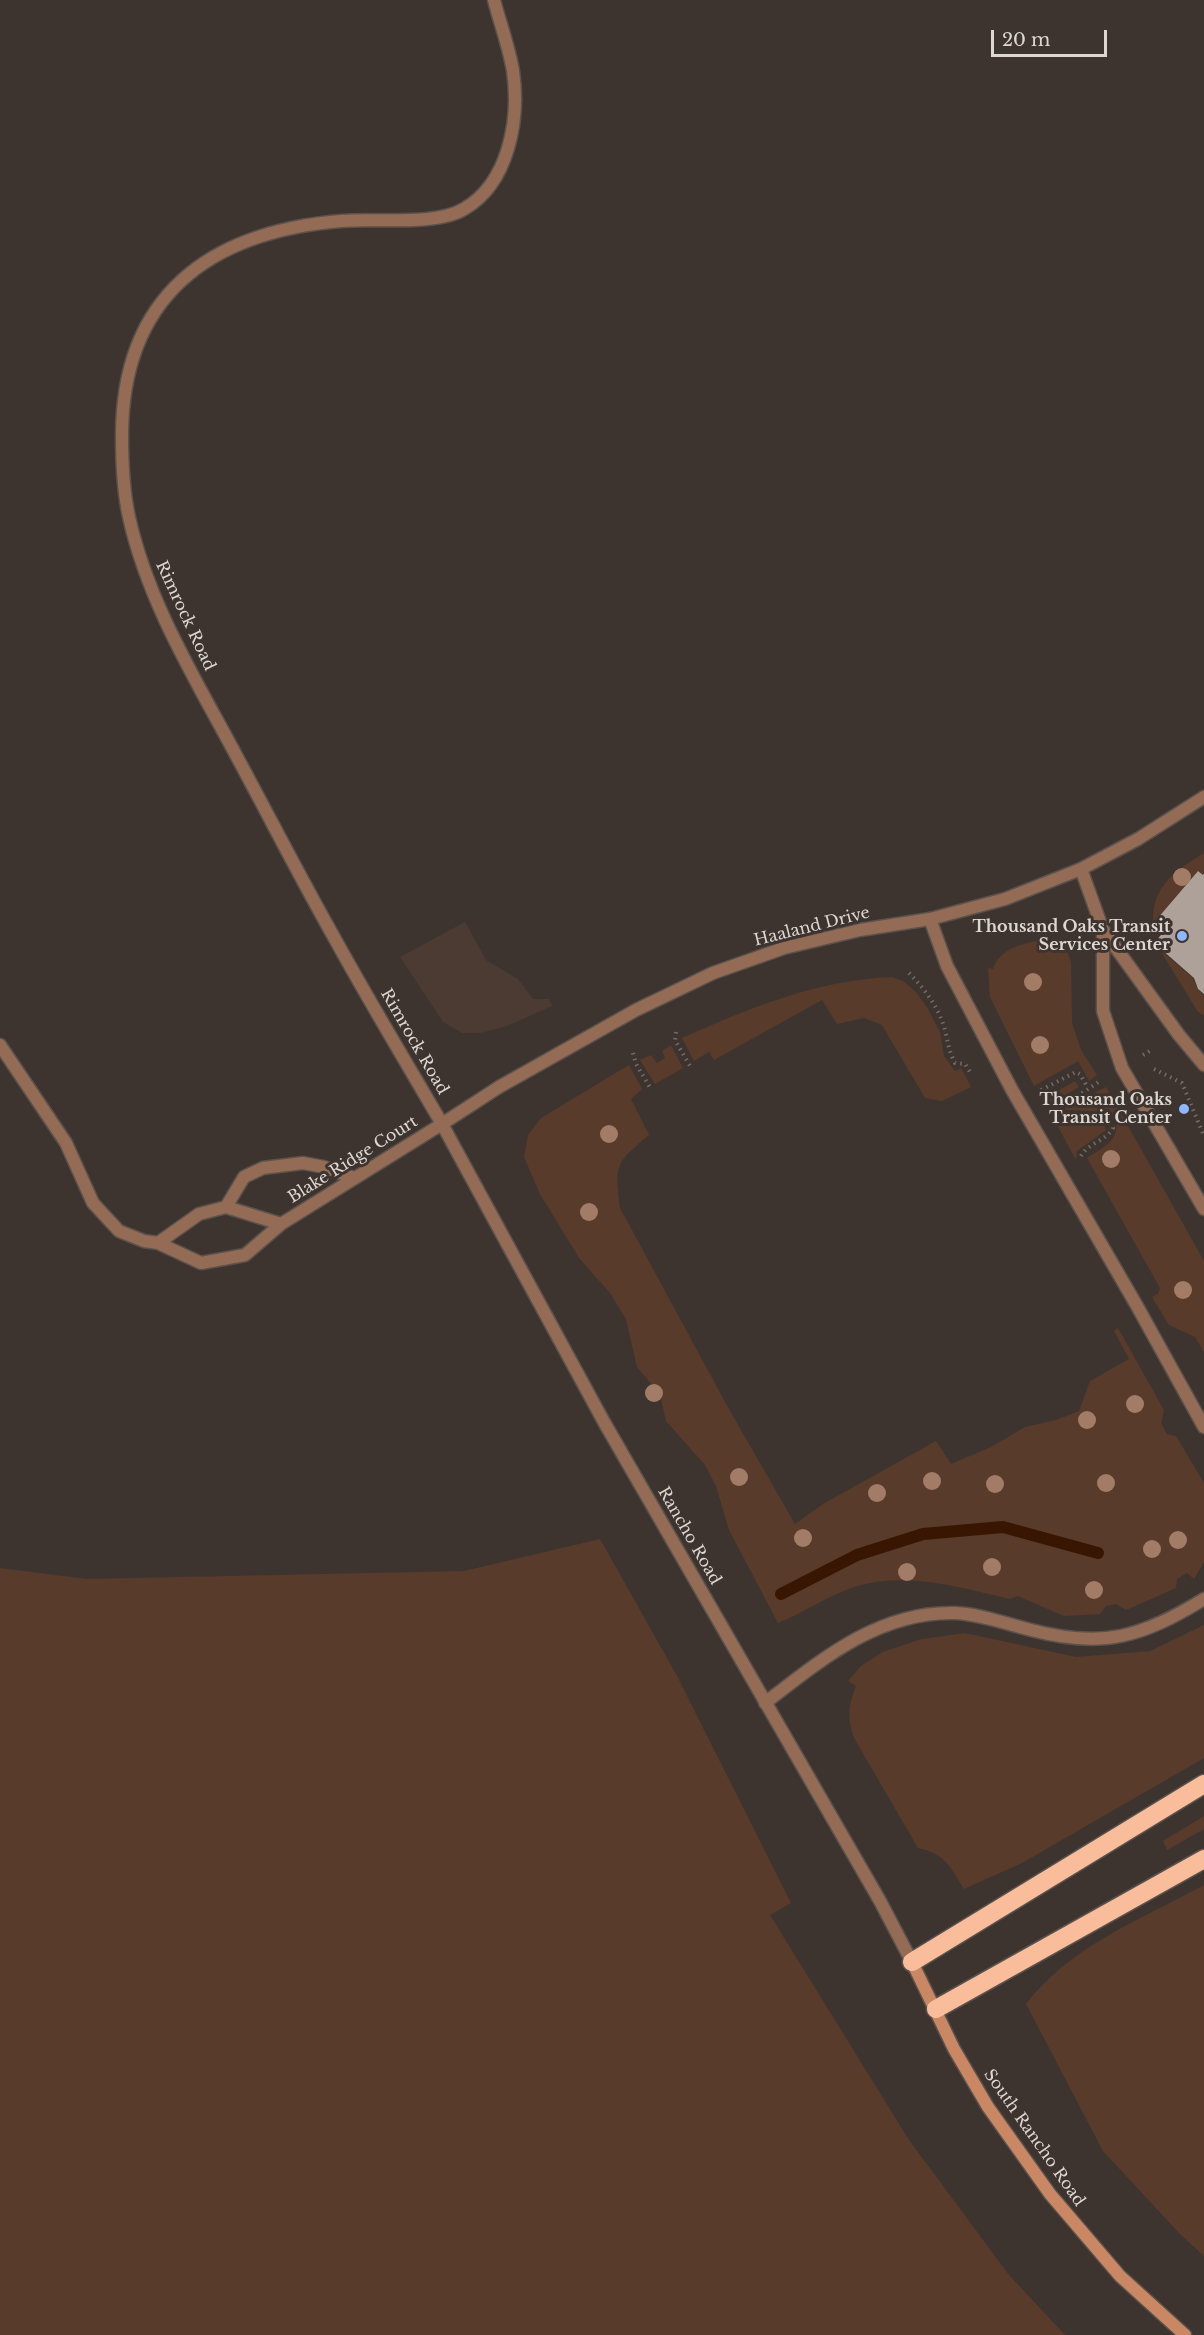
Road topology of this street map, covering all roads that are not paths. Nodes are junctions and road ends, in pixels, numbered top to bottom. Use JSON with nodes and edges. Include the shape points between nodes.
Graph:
{"nodes":[{"id":1,"x":494,"y":0,"type":"edge"},
{"id":2,"x":1204,"y":797,"type":"edge"},
{"id":3,"x":1080,"y":869,"type":"junction"},
{"id":4,"x":930,"y":919,"type":"junction"},
{"id":5,"x":1103,"y":930,"type":"junction"},
{"id":6,"x":0,"y":1045,"type":"edge"},
{"id":7,"x":1204,"y":1065,"type":"edge"},
{"id":8,"x":442,"y":1124,"type":"junction"},
{"id":9,"x":354,"y":1178,"type":"junction"},
{"id":10,"x":226,"y":1207,"type":"junction"},
{"id":11,"x":1204,"y":1209,"type":"edge"},
{"id":12,"x":281,"y":1224,"type":"junction"},
{"id":13,"x":158,"y":1243,"type":"junction"},
{"id":14,"x":1204,"y":1427,"type":"edge"},
{"id":15,"x":1204,"y":1599,"type":"edge"},
{"id":16,"x":765,"y":1703,"type":"junction"},
{"id":17,"x":1204,"y":1784,"type":"edge"},
{"id":18,"x":1204,"y":1859,"type":"edge"},
{"id":19,"x":912,"y":1962,"type":"junction"},
{"id":20,"x":936,"y":2009,"type":"junction"},
{"id":21,"x":1185,"y":2335,"type":"edge"}],
"edges":[{"from":1,"to":8,"type":"street","name":"Rimrock Road","via":[[513,72],[514,124],[502,165],[485,193],[463,211],[437,218],[345,220],[297,226],[248,240],[209,260],[176,285],[151,315],[133,354],[122,406],[122,466],[129,516],[147,579],[180,650],[334,938]]},
{"from":2,"to":3,"type":"street","name":"Haaland Drive","via":[[1138,839]]},
{"from":3,"to":4,"type":"street","name":"Haaland Drive","via":[[1005,899]]},
{"from":3,"to":5,"type":"street"},
{"from":4,"to":8,"type":"street","name":"Haaland Drive","via":[[784,948],[713,973],[636,1010],[499,1087]]},
{"from":4,"to":14,"type":"street","via":[[946,966],[1012,1090]]},
{"from":5,"to":7,"type":"street"},
{"from":5,"to":11,"type":"street","via":[[1103,1011],[1122,1068]]},
{"from":6,"to":13,"type":"street","name":"Blake Ridge Court","via":[[66,1143],[93,1203],[119,1231]]},
{"from":8,"to":9,"type":"street","name":"Blake Ridge Court"},
{"from":8,"to":16,"type":"street","name":"Rancho Road","via":[[604,1422]]},
{"from":9,"to":10,"type":"street","via":[[303,1163],[263,1168],[244,1177]]},
{"from":9,"to":12,"type":"street","name":"Blake Ridge Court"},
{"from":10,"to":12,"type":"street","name":"Blake Ridge Court"},
{"from":10,"to":13,"type":"street","via":[[199,1214]]},
{"from":12,"to":13,"type":"street","name":"Blake Ridge Court","via":[[245,1255],[201,1263]]},
{"from":15,"to":16,"type":"street","via":[[1143,1630],[1084,1641],[955,1613],[885,1624],[822,1660]]},
{"from":16,"to":19,"type":"street","name":"Rancho Road"},
{"from":17,"to":19,"type":"highway"},
{"from":18,"to":20,"type":"highway"},
{"from":19,"to":20,"type":"main road","name":"South Rancho Road"},
{"from":20,"to":21,"type":"main road","name":"South Rancho Road","via":[[988,2107],[1050,2194],[1120,2276]]}]}
